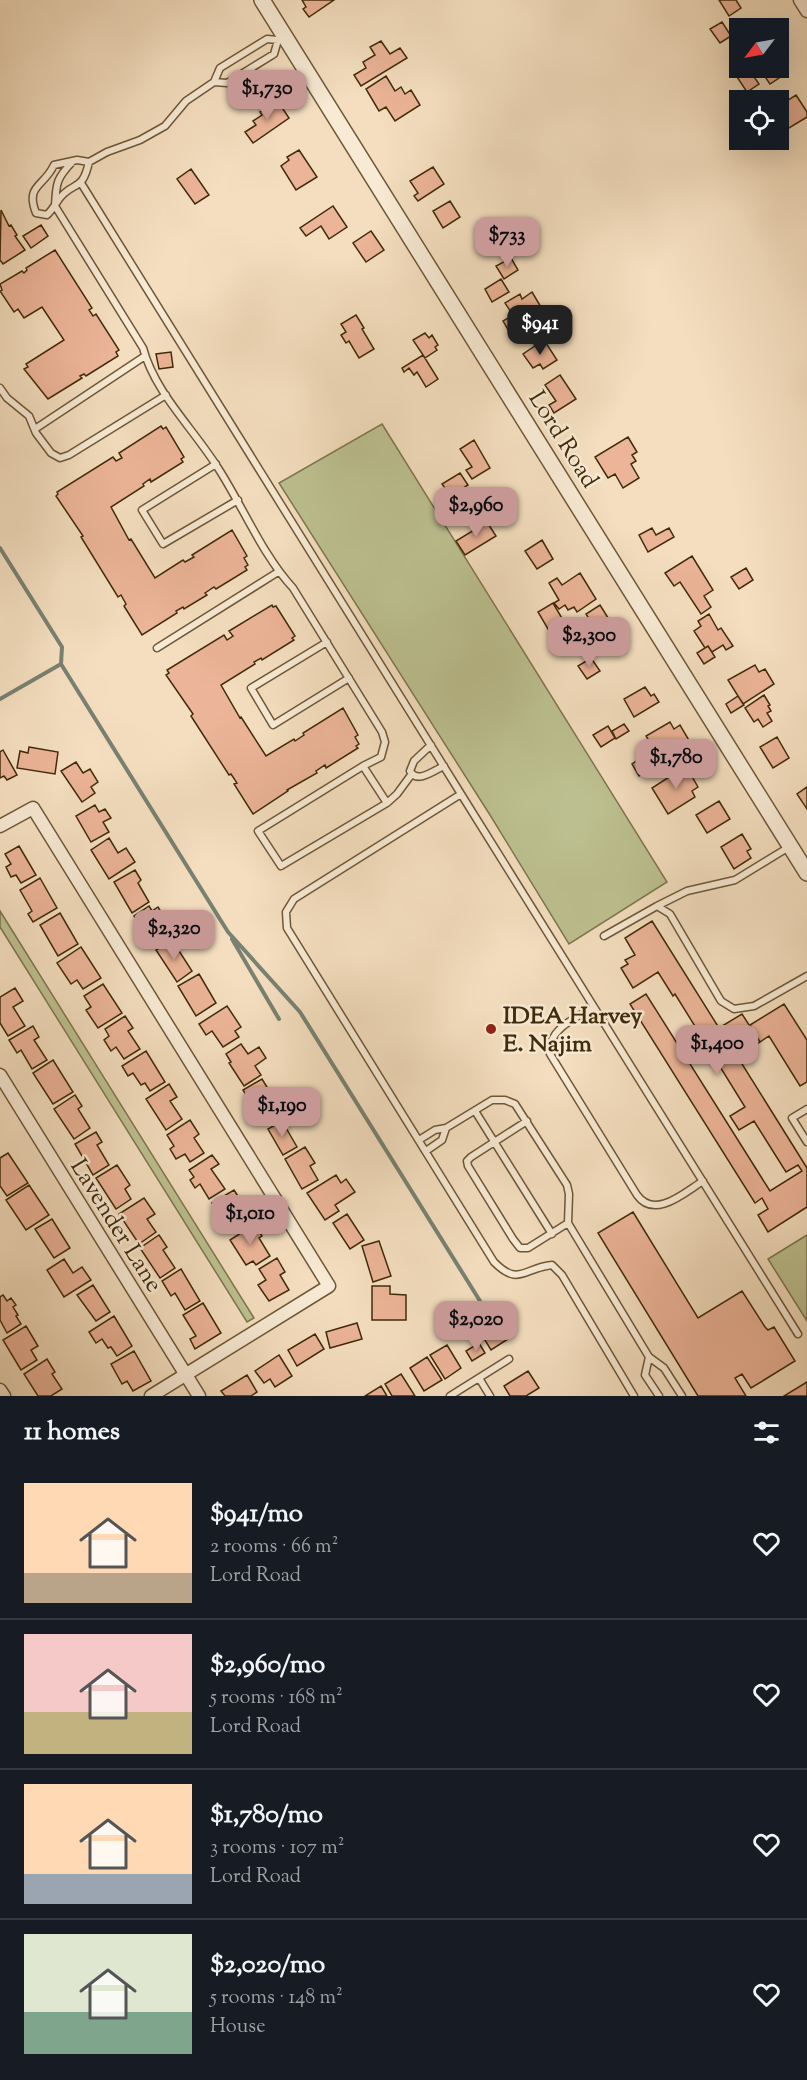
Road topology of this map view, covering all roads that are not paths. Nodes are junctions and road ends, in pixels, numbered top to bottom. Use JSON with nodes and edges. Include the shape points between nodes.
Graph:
{"nodes":[{"id":1,"x":262,"y":0,"type":"edge"},
{"id":2,"x":800,"y":0,"type":"edge"},
{"id":3,"x":807,"y":11,"type":"edge"},
{"id":4,"x":281,"y":38,"type":"junction"},
{"id":5,"x":214,"y":82,"type":"junction"},
{"id":6,"x":74,"y":161,"type":"junction"},
{"id":7,"x":89,"y":162,"type":"junction"},
{"id":8,"x":52,"y":171,"type":"junction"},
{"id":9,"x":60,"y":175,"type":"junction"},
{"id":10,"x":81,"y":183,"type":"junction"},
{"id":11,"x":56,"y":206,"type":"junction"},
{"id":12,"x":145,"y":356,"type":"junction"},
{"id":13,"x":0,"y":388,"type":"edge"},
{"id":14,"x":166,"y":395,"type":"junction"},
{"id":15,"x":35,"y":429,"type":"junction"},
{"id":16,"x":216,"y":464,"type":"junction"},
{"id":17,"x":238,"y":500,"type":"junction"},
{"id":18,"x":278,"y":572,"type":"junction"},
{"id":19,"x":327,"y":642,"type":"junction"},
{"id":20,"x":157,"y":648,"type":"dead end"},
{"id":21,"x":349,"y":678,"type":"junction"},
{"id":22,"x":431,"y":745,"type":"junction"},
{"id":23,"x":363,"y":766,"type":"junction"},
{"id":24,"x":444,"y":766,"type":"junction"},
{"id":25,"x":411,"y":775,"type":"junction"},
{"id":26,"x":461,"y":794,"type":"junction"},
{"id":27,"x":387,"y":803,"type":"junction"},
{"id":28,"x":0,"y":826,"type":"edge"},
{"id":29,"x":790,"y":846,"type":"junction"},
{"id":30,"x":807,"y":873,"type":"edge"},
{"id":31,"x":657,"y":906,"type":"junction"},
{"id":32,"x":604,"y":936,"type":"dead end"},
{"id":33,"x":807,"y":976,"type":"edge"},
{"id":34,"x":594,"y":1007,"type":"junction"},
{"id":35,"x":0,"y":1075,"type":"edge"},
{"id":36,"x":807,"y":1109,"type":"edge"},
{"id":37,"x":475,"y":1111,"type":"junction"},
{"id":38,"x":527,"y":1122,"type":"junction"},
{"id":39,"x":446,"y":1128,"type":"junction"},
{"id":40,"x":419,"y":1140,"type":"junction"},
{"id":41,"x":494,"y":1142,"type":"junction"},
{"id":42,"x":807,"y":1142,"type":"edge"},
{"id":43,"x":426,"y":1151,"type":"junction"},
{"id":44,"x":703,"y":1181,"type":"junction"},
{"id":45,"x":568,"y":1224,"type":"junction"},
{"id":46,"x":552,"y":1234,"type":"junction"},
{"id":47,"x":798,"y":1334,"type":"dead end"},
{"id":48,"x":649,"y":1357,"type":"junction"},
{"id":49,"x":509,"y":1359,"type":"dead end"},
{"id":50,"x":185,"y":1375,"type":"junction"},
{"id":51,"x":479,"y":1378,"type":"junction"},
{"id":52,"x":0,"y":1390,"type":"edge"},
{"id":53,"x":4,"y":1396,"type":"edge"},
{"id":54,"x":151,"y":1396,"type":"edge"},
{"id":55,"x":199,"y":1396,"type":"edge"},
{"id":56,"x":450,"y":1396,"type":"edge"},
{"id":57,"x":490,"y":1396,"type":"edge"},
{"id":58,"x":634,"y":1396,"type":"edge"},
{"id":59,"x":659,"y":1396,"type":"edge"},
{"id":60,"x":682,"y":1396,"type":"edge"}],
"edges":[{"from":1,"to":4,"type":"street","name":"Lord Road"},
{"from":2,"to":3,"type":"street"},
{"from":4,"to":5,"type":"lane","via":[[267,39],[220,68]]},
{"from":4,"to":5,"type":"lane","via":[[274,54],[227,83]]},
{"from":4,"to":29,"type":"street","name":"Lord Road"},
{"from":5,"to":7,"type":"lane","via":[[186,101],[165,126]]},
{"from":6,"to":7,"type":"lane"},
{"from":6,"to":8,"type":"lane","via":[[54,165]]},
{"from":6,"to":9,"type":"lane"},
{"from":7,"to":10,"type":"lane"},
{"from":8,"to":9,"type":"lane"},
{"from":8,"to":11,"type":"lane","via":[[32,193],[32,203],[36,213],[47,215]]},
{"from":9,"to":11,"type":"lane"},
{"from":10,"to":11,"type":"lane","via":[[59,199]]},
{"from":10,"to":22,"type":"lane"},
{"from":11,"to":12,"type":"lane"},
{"from":12,"to":14,"type":"lane"},
{"from":12,"to":15,"type":"lane"},
{"from":13,"to":15,"type":"lane","via":[[29,416]]},
{"from":14,"to":15,"type":"lane","via":[[60,458],[51,453]]},
{"from":14,"to":16,"type":"lane"},
{"from":16,"to":17,"type":"lane"},
{"from":16,"to":17,"type":"lane","via":[[142,510],[163,544]]},
{"from":17,"to":18,"type":"lane"},
{"from":18,"to":19,"type":"lane","via":[[293,588]]},
{"from":18,"to":20,"type":"lane"},
{"from":19,"to":21,"type":"lane"},
{"from":19,"to":21,"type":"lane","via":[[251,688],[273,725]]},
{"from":21,"to":23,"type":"lane","via":[[385,742],[381,757]]},
{"from":22,"to":24,"type":"lane"},
{"from":22,"to":25,"type":"lane","via":[[414,761]]},
{"from":23,"to":27,"type":"lane"},
{"from":23,"to":27,"type":"lane","via":[[258,831],[280,866]]},
{"from":24,"to":25,"type":"lane","via":[[422,777]]},
{"from":24,"to":26,"type":"lane"},
{"from":25,"to":27,"type":"lane"},
{"from":26,"to":34,"type":"lane"},
{"from":26,"to":40,"type":"lane","via":[[310,887],[294,899],[286,912],[287,927],[298,946]]},
{"from":28,"to":50,"type":"street","via":[[33,808],[329,1286]]},
{"from":29,"to":30,"type":"street","name":"Lord Road"},
{"from":29,"to":31,"type":"lane","via":[[735,880],[687,891]]},
{"from":31,"to":32,"type":"lane"},
{"from":31,"to":33,"type":"lane","via":[[670,914],[721,1001],[734,1009],[754,1006]]},
{"from":34,"to":44,"type":"lane"},
{"from":34,"to":44,"type":"lane","via":[[558,1030],[550,1043],[550,1054],[637,1196],[645,1203],[659,1205]]},
{"from":35,"to":50,"type":"street","name":"Lavender Lane"},
{"from":36,"to":42,"type":"lane","via":[[792,1118]]},
{"from":37,"to":38,"type":"lane","via":[[492,1100],[505,1100],[515,1104]]},
{"from":37,"to":39,"type":"lane"},
{"from":37,"to":41,"type":"lane"},
{"from":38,"to":41,"type":"lane"},
{"from":38,"to":45,"type":"lane","via":[[567,1185]]},
{"from":39,"to":40,"type":"lane"},
{"from":39,"to":43,"type":"lane","via":[[442,1140]]},
{"from":40,"to":43,"type":"lane"},
{"from":41,"to":46,"type":"lane"},
{"from":41,"to":46,"type":"lane","via":[[467,1161],[513,1239],[525,1249]]},
{"from":43,"to":58,"type":"lane","via":[[494,1262],[506,1274],[517,1276],[538,1266],[552,1265],[562,1275]]},
{"from":44,"to":47,"type":"lane"},
{"from":45,"to":46,"type":"lane"},
{"from":45,"to":48,"type":"lane"},
{"from":48,"to":59,"type":"lane","via":[[645,1375]]},
{"from":48,"to":60,"type":"lane","via":[[664,1368]]},
{"from":49,"to":51,"type":"lane"},
{"from":50,"to":54,"type":"street"},
{"from":50,"to":55,"type":"street","name":"Lavender Lane"},
{"from":51,"to":56,"type":"lane"},
{"from":51,"to":57,"type":"lane"},
{"from":52,"to":53,"type":"street"}]}
